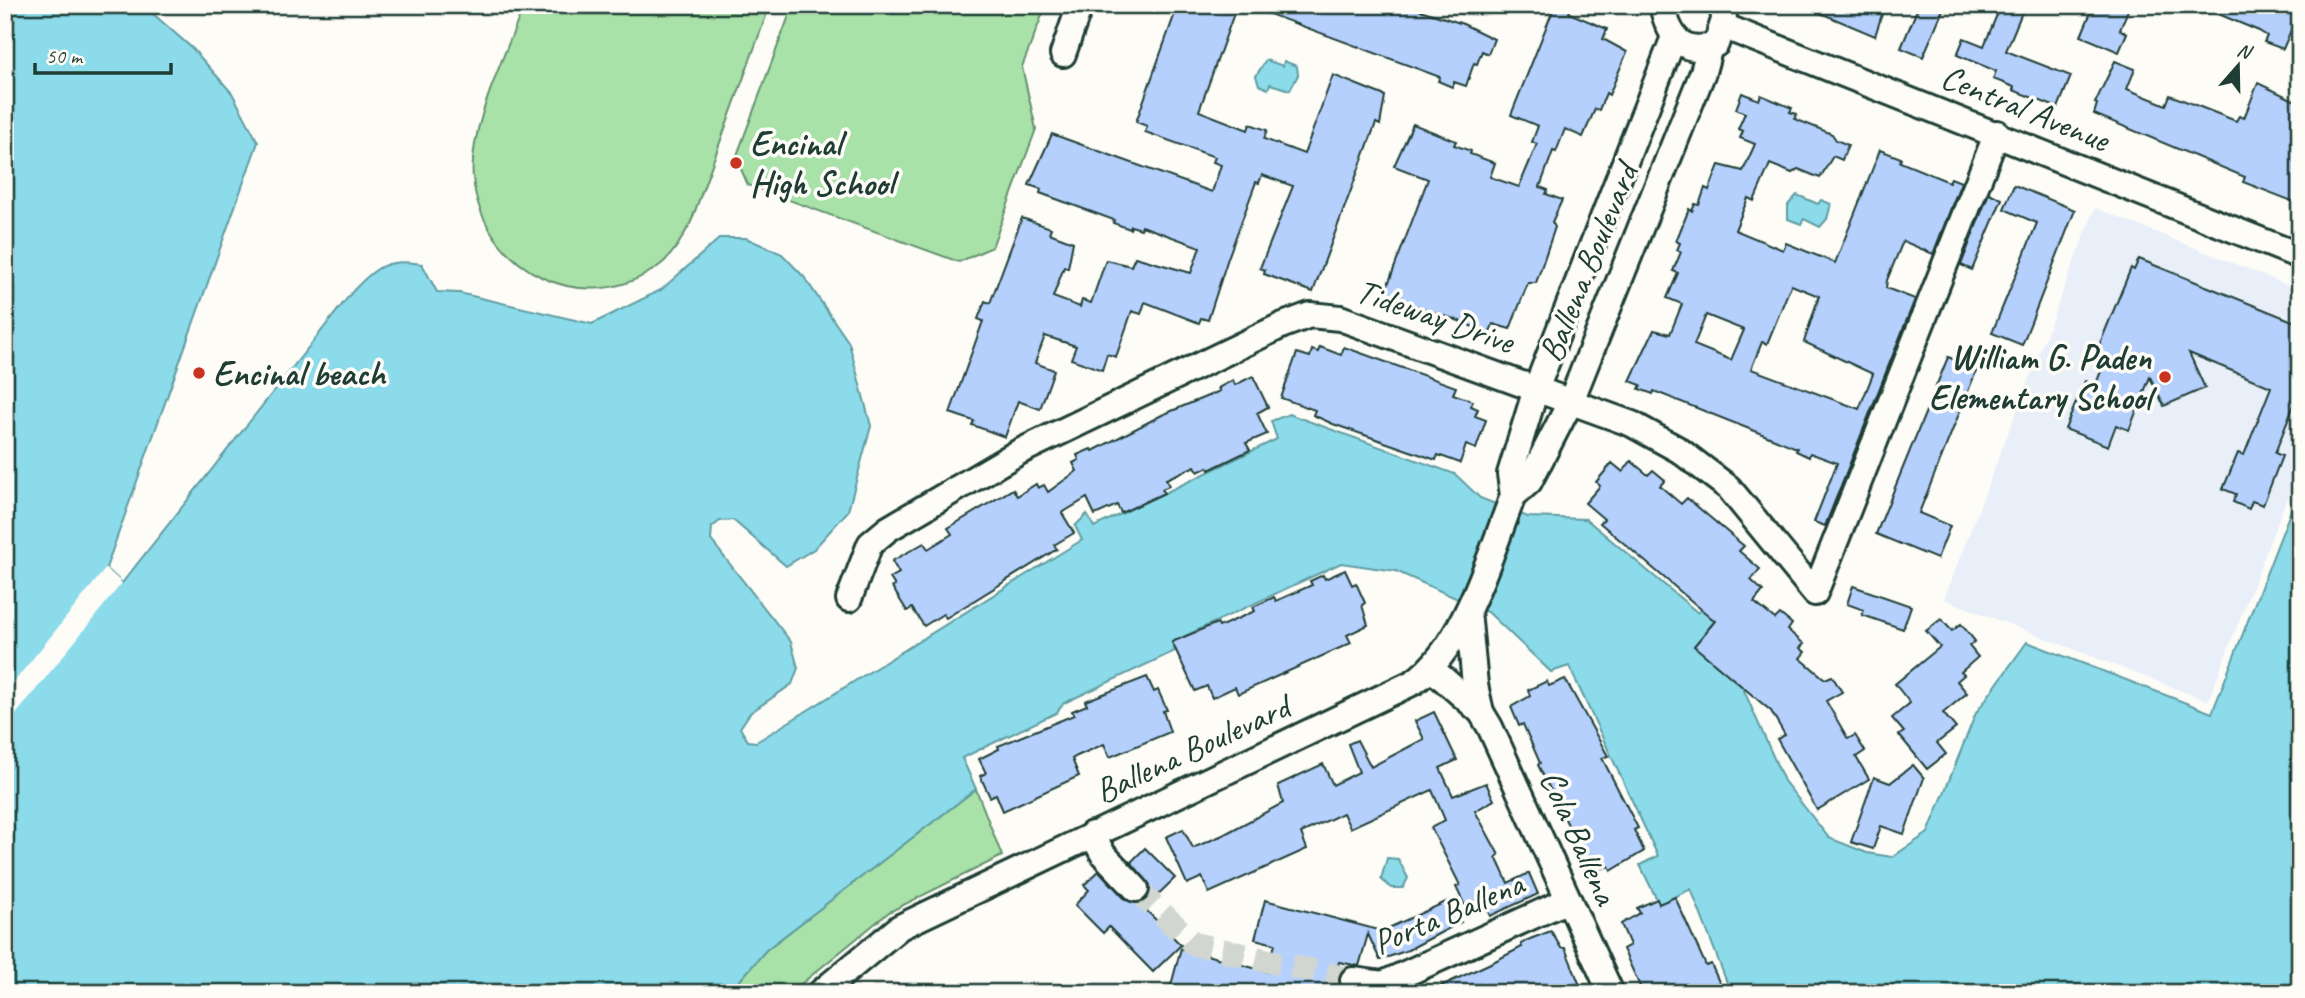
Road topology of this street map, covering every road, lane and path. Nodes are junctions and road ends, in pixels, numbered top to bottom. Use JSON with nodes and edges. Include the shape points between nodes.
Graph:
{"nodes":[{"id":1,"x":1080,"y":5,"type":"edge"},
{"id":2,"x":1662,"y":5,"type":"edge"},
{"id":3,"x":1718,"y":26,"type":"edge"},
{"id":4,"x":1674,"y":37,"type":"junction"},
{"id":5,"x":1063,"y":54,"type":"dead end"},
{"id":6,"x":1997,"y":134,"type":"junction"},
{"id":7,"x":2300,"y":256,"type":"edge"},
{"id":8,"x":1536,"y":388,"type":"junction"},
{"id":9,"x":1570,"y":401,"type":"junction"},
{"id":10,"x":1513,"y":496,"type":"junction"},
{"id":11,"x":849,"y":599,"type":"dead end"},
{"id":12,"x":1468,"y":607,"type":"junction"},
{"id":13,"x":1433,"y":669,"type":"junction"},
{"id":14,"x":1481,"y":712,"type":"junction"},
{"id":15,"x":1092,"y":834,"type":"junction"},
{"id":16,"x":1136,"y":889,"type":"tunnel mouth"},
{"id":17,"x":1568,"y":900,"type":"junction"},
{"id":18,"x":1353,"y":980,"type":"tunnel mouth"},
{"id":19,"x":820,"y":993,"type":"edge"},
{"id":20,"x":1611,"y":993,"type":"edge"}],
"edges":[{"from":1,"to":5,"type":"street"},
{"from":2,"to":4,"type":"street"},
{"from":3,"to":4,"type":"street","name":"Central Avenue","via":[[1702,49],[1687,47]]},
{"from":3,"to":6,"type":"street","name":"Central Avenue"},
{"from":3,"to":9,"type":"street","name":"Ballena Boulevard"},
{"from":4,"to":8,"type":"street","name":"Ballena Boulevard"},
{"from":6,"to":7,"type":"street","name":"Central Avenue"},
{"from":6,"to":9,"type":"street","name":"Tideway Drive","via":[[1815,593],[1729,488],[1679,450],[1632,424]]},
{"from":8,"to":9,"type":"street","name":"Tideway Drive"},
{"from":8,"to":10,"type":"street","name":"Ballena Boulevard","via":[[1510,474]]},
{"from":8,"to":11,"type":"street","name":"Tideway Drive","via":[[1340,318],[1310,315],[1018,452],[888,529],[870,544]]},
{"from":9,"to":10,"type":"street","name":"Ballena Boulevard","via":[[1529,482]]},
{"from":10,"to":12,"type":"street","name":"Ballena Boulevard"},
{"from":12,"to":13,"type":"street","name":"Ballena Boulevard","via":[[1454,639]]},
{"from":12,"to":14,"type":"street","name":"Cola Ballena"},
{"from":13,"to":14,"type":"street","name":"Cola Ballena"},
{"from":13,"to":15,"type":"street","name":"Ballena Boulevard"},
{"from":14,"to":17,"type":"street","name":"Cola Ballena"},
{"from":15,"to":16,"type":"street","via":[[1103,854]]},
{"from":15,"to":19,"type":"street","name":"Ballena Boulevard","via":[[900,927]]},
{"from":17,"to":18,"type":"street","name":"Porta Ballena","via":[[1384,984]]},
{"from":17,"to":20,"type":"street","name":"Cola Ballena"}]}
